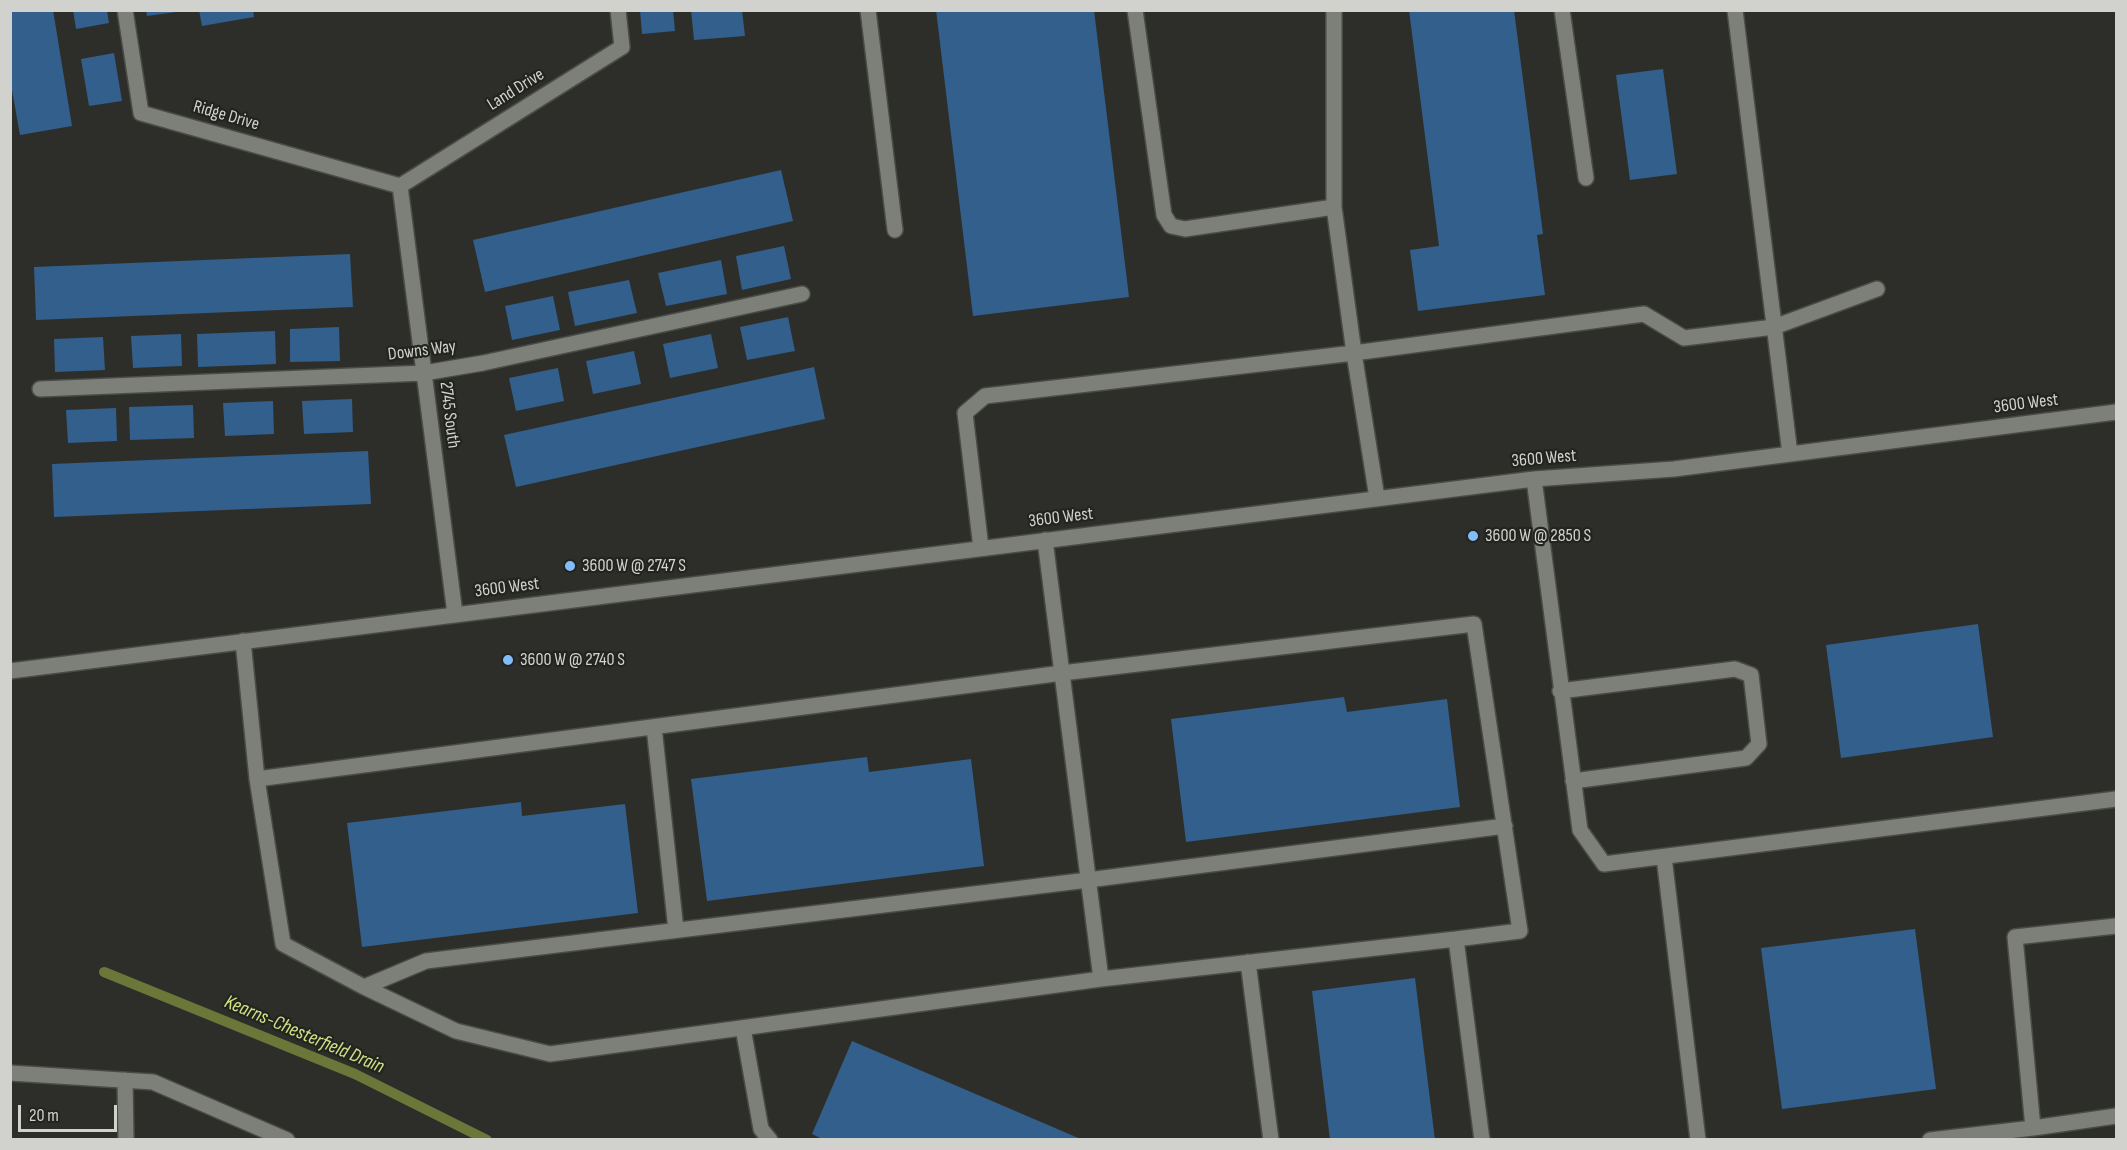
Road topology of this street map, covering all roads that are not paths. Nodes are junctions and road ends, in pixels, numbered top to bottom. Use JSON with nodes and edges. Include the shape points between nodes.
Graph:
{"nodes":[{"id":1,"x":125,"y":10,"type":"edge"},
{"id":2,"x":618,"y":10,"type":"edge"},
{"id":3,"x":868,"y":10,"type":"edge"},
{"id":4,"x":1135,"y":10,"type":"edge"},
{"id":5,"x":1334,"y":10,"type":"edge"},
{"id":6,"x":1562,"y":10,"type":"edge"},
{"id":7,"x":1735,"y":10,"type":"edge"},
{"id":8,"x":1586,"y":177,"type":"dead end"},
{"id":9,"x":400,"y":186,"type":"junction"},
{"id":10,"x":1334,"y":207,"type":"junction"},
{"id":11,"x":895,"y":230,"type":"dead end"},
{"id":12,"x":1877,"y":289,"type":"dead end"},
{"id":13,"x":802,"y":294,"type":"dead end"},
{"id":14,"x":1774,"y":327,"type":"junction"},
{"id":15,"x":1354,"y":353,"type":"junction"},
{"id":16,"x":424,"y":373,"type":"junction"},
{"id":17,"x":40,"y":389,"type":"dead end"},
{"id":18,"x":2116,"y":412,"type":"edge"},
{"id":19,"x":1790,"y":454,"type":"junction"},
{"id":20,"x":1534,"y":479,"type":"junction"},
{"id":21,"x":1377,"y":498,"type":"junction"},
{"id":22,"x":1045,"y":540,"type":"junction"},
{"id":23,"x":981,"y":548,"type":"junction"},
{"id":24,"x":455,"y":614,"type":"junction"},
{"id":25,"x":243,"y":641,"type":"junction"},
{"id":26,"x":10,"y":671,"type":"edge"},
{"id":27,"x":1062,"y":673,"type":"junction"},
{"id":28,"x":1560,"y":691,"type":"junction"},
{"id":29,"x":654,"y":727,"type":"junction"},
{"id":30,"x":257,"y":779,"type":"junction"},
{"id":31,"x":1573,"y":781,"type":"junction"},
{"id":32,"x":2116,"y":799,"type":"edge"},
{"id":33,"x":1505,"y":826,"type":"junction"},
{"id":34,"x":1664,"y":856,"type":"junction"},
{"id":35,"x":1088,"y":880,"type":"junction"},
{"id":36,"x":2116,"y":926,"type":"edge"},
{"id":37,"x":676,"y":930,"type":"junction"},
{"id":38,"x":1456,"y":939,"type":"junction"},
{"id":39,"x":1248,"y":962,"type":"junction"},
{"id":40,"x":1101,"y":979,"type":"junction"},
{"id":41,"x":364,"y":987,"type":"junction"},
{"id":42,"x":743,"y":1028,"type":"junction"},
{"id":43,"x":10,"y":1073,"type":"edge"},
{"id":44,"x":125,"y":1080,"type":"junction"},
{"id":45,"x":2116,"y":1116,"type":"edge"},
{"id":46,"x":2033,"y":1128,"type":"junction"},
{"id":47,"x":126,"y":1140,"type":"edge"},
{"id":48,"x":287,"y":1140,"type":"edge"},
{"id":49,"x":770,"y":1140,"type":"edge"},
{"id":50,"x":1271,"y":1140,"type":"edge"},
{"id":51,"x":1482,"y":1140,"type":"edge"},
{"id":52,"x":1698,"y":1140,"type":"edge"},
{"id":53,"x":1930,"y":1140,"type":"edge"}],
"edges":[{"from":1,"to":9,"type":"street","name":"Ridge Drive","via":[[141,112]]},
{"from":2,"to":9,"type":"street","name":"Land Drive","via":[[622,47]]},
{"from":3,"to":11,"type":"street"},
{"from":4,"to":10,"type":"street","via":[[1164,215],[1171,226],[1185,229]]},
{"from":5,"to":10,"type":"street"},
{"from":6,"to":8,"type":"street"},
{"from":7,"to":14,"type":"street"},
{"from":9,"to":16,"type":"street","name":"2745 South"},
{"from":10,"to":15,"type":"street"},
{"from":12,"to":14,"type":"street"},
{"from":13,"to":16,"type":"street","name":"Downs Way"},
{"from":14,"to":15,"type":"street","via":[[1684,338],[1644,314]]},
{"from":14,"to":19,"type":"street"},
{"from":15,"to":21,"type":"street"},
{"from":15,"to":23,"type":"street","via":[[985,396],[965,413]]},
{"from":16,"to":17,"type":"street","name":"Downs Way"},
{"from":16,"to":24,"type":"street","name":"2745 South"},
{"from":18,"to":19,"type":"street","name":"3600 West"},
{"from":19,"to":20,"type":"street","name":"3600 West","via":[[1674,469]]},
{"from":20,"to":21,"type":"street","name":"3600 West"},
{"from":20,"to":28,"type":"street"},
{"from":21,"to":22,"type":"street","name":"3600 West"},
{"from":22,"to":23,"type":"street","name":"3600 West"},
{"from":22,"to":27,"type":"street"},
{"from":23,"to":24,"type":"street","name":"3600 West"},
{"from":24,"to":25,"type":"street","name":"3600 West"},
{"from":25,"to":26,"type":"street","name":"3600 West"},
{"from":25,"to":30,"type":"street"},
{"from":27,"to":29,"type":"street"},
{"from":27,"to":33,"type":"street","via":[[1474,624]]},
{"from":27,"to":35,"type":"street"},
{"from":28,"to":31,"type":"street"},
{"from":28,"to":31,"type":"street","via":[[1735,669],[1751,675],[1759,744],[1746,758]]},
{"from":29,"to":30,"type":"street"},
{"from":29,"to":37,"type":"street"},
{"from":30,"to":41,"type":"street","via":[[282,944]]},
{"from":31,"to":34,"type":"street","via":[[1580,830],[1604,864]]},
{"from":32,"to":34,"type":"street"},
{"from":33,"to":35,"type":"street"},
{"from":33,"to":38,"type":"street","via":[[1521,931]]},
{"from":34,"to":52,"type":"street"},
{"from":35,"to":37,"type":"street"},
{"from":35,"to":40,"type":"street"},
{"from":36,"to":46,"type":"street","via":[[2015,937]]},
{"from":37,"to":41,"type":"street","via":[[426,961]]},
{"from":38,"to":39,"type":"street"},
{"from":38,"to":51,"type":"street"},
{"from":39,"to":40,"type":"street"},
{"from":39,"to":50,"type":"street"},
{"from":40,"to":42,"type":"street"},
{"from":41,"to":42,"type":"street","via":[[456,1031],[550,1054]]},
{"from":42,"to":49,"type":"street","via":[[761,1129]]},
{"from":43,"to":44,"type":"street"},
{"from":44,"to":47,"type":"street"},
{"from":44,"to":48,"type":"street","via":[[153,1082]]},
{"from":45,"to":46,"type":"street"},
{"from":46,"to":53,"type":"street"}]}
